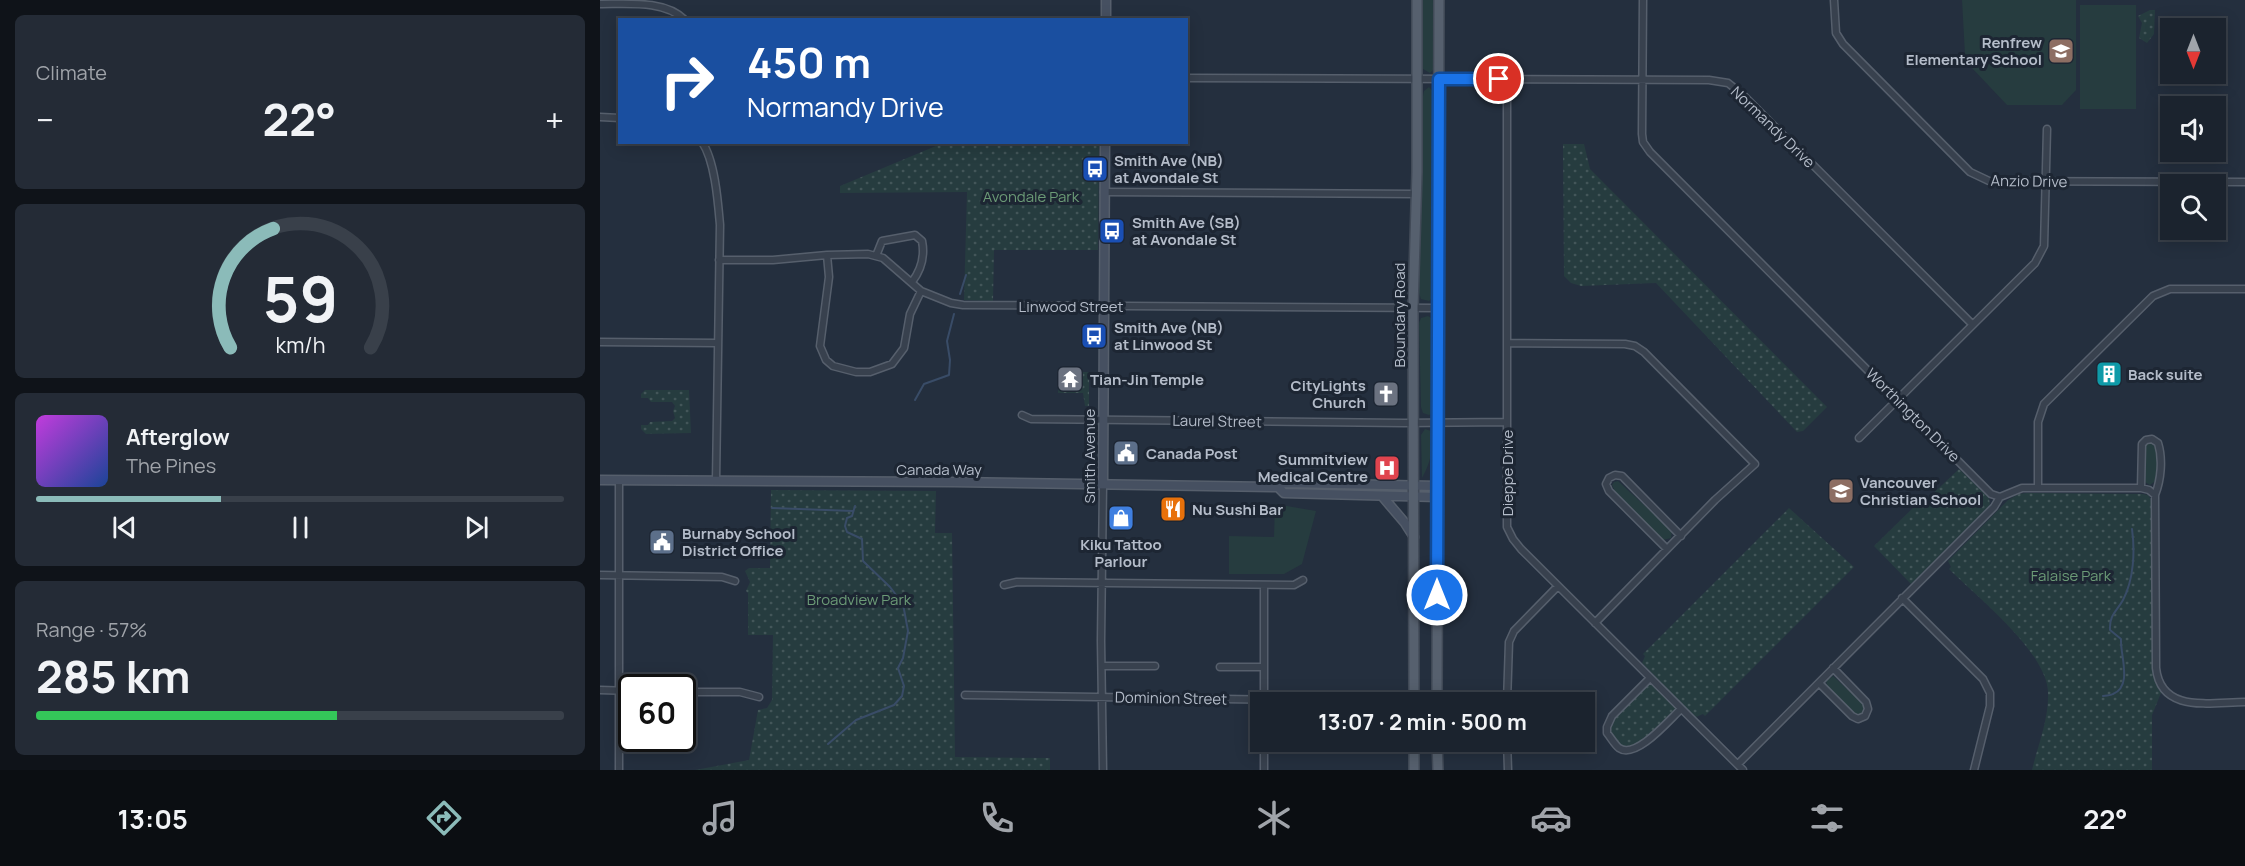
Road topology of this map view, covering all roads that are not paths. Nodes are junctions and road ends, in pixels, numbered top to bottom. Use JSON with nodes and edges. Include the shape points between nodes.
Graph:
{"nodes":[{"id":1,"x":1106,"y":0,"type":"edge"},
{"id":2,"x":1417,"y":0,"type":"edge"},
{"id":3,"x":1439,"y":0,"type":"edge"},
{"id":4,"x":1643,"y":0,"type":"edge"},
{"id":5,"x":1834,"y":0,"type":"edge"},
{"id":6,"x":600,"y":4,"type":"edge"},
{"id":7,"x":683,"y":18,"type":"edge"},
{"id":8,"x":1106,"y":18,"type":"edge"},
{"id":9,"x":1188,"y":78,"type":"edge"},
{"id":10,"x":1418,"y":79,"type":"junction"},
{"id":11,"x":1439,"y":79,"type":"junction"},
{"id":12,"x":1507,"y":79,"type":"junction"},
{"id":13,"x":1642,"y":79,"type":"junction"},
{"id":14,"x":600,"y":117,"type":"edge"},
{"id":15,"x":618,"y":118,"type":"edge"},
{"id":16,"x":2048,"y":129,"type":"dead end"},
{"id":17,"x":703,"y":144,"type":"edge"},
{"id":18,"x":1105,"y":144,"type":"edge"},
{"id":19,"x":2045,"y":182,"type":"junction"},
{"id":20,"x":2245,"y":182,"type":"edge"},
{"id":21,"x":1104,"y":192,"type":"junction"},
{"id":22,"x":1416,"y":194,"type":"junction"},
{"id":23,"x":826,"y":255,"type":"junction"},
{"id":24,"x":876,"y":256,"type":"junction"},
{"id":25,"x":719,"y":260,"type":"junction"},
{"id":26,"x":912,"y":282,"type":"junction"},
{"id":27,"x":2245,"y":289,"type":"edge"},
{"id":28,"x":921,"y":291,"type":"junction"},
{"id":29,"x":1104,"y":306,"type":"junction"},
{"id":30,"x":1413,"y":308,"type":"junction"},
{"id":31,"x":1439,"y":308,"type":"junction"},
{"id":32,"x":1972,"y":324,"type":"junction"},
{"id":33,"x":600,"y":342,"type":"edge"},
{"id":34,"x":717,"y":343,"type":"junction"},
{"id":35,"x":1508,"y":343,"type":"junction"},
{"id":36,"x":1897,"y":399,"type":"junction"},
{"id":37,"x":1022,"y":415,"type":"dead end"},
{"id":38,"x":1103,"y":419,"type":"junction"},
{"id":39,"x":1414,"y":422,"type":"junction"},
{"id":40,"x":1438,"y":422,"type":"junction"},
{"id":41,"x":1507,"y":422,"type":"junction"},
{"id":42,"x":1859,"y":438,"type":"dead end"},
{"id":43,"x":600,"y":480,"type":"edge"},
{"id":44,"x":619,"y":480,"type":"junction"},
{"id":45,"x":716,"y":481,"type":"junction"},
{"id":46,"x":1103,"y":484,"type":"junction"},
{"id":47,"x":1414,"y":486,"type":"junction"},
{"id":48,"x":1278,"y":487,"type":"junction"},
{"id":49,"x":2038,"y":488,"type":"junction"},
{"id":50,"x":2140,"y":488,"type":"junction"},
{"id":51,"x":1438,"y":491,"type":"junction"},
{"id":52,"x":2155,"y":495,"type":"junction"},
{"id":53,"x":1382,"y":496,"type":"junction"},
{"id":54,"x":1414,"y":496,"type":"junction"},
{"id":55,"x":2000,"y":497,"type":"junction"},
{"id":56,"x":1681,"y":536,"type":"junction"},
{"id":57,"x":1414,"y":537,"type":"junction"},
{"id":58,"x":1667,"y":549,"type":"junction"},
{"id":59,"x":600,"y":575,"type":"edge"},
{"id":60,"x":618,"y":576,"type":"junction"},
{"id":61,"x":1304,"y":580,"type":"dead end"},
{"id":62,"x":735,"y":581,"type":"dead end"},
{"id":63,"x":1102,"y":583,"type":"junction"},
{"id":64,"x":1004,"y":585,"type":"dead end"},
{"id":65,"x":1264,"y":585,"type":"junction"},
{"id":66,"x":1558,"y":586,"type":"junction"},
{"id":67,"x":1902,"y":598,"type":"junction"},
{"id":68,"x":1595,"y":623,"type":"junction"},
{"id":69,"x":1102,"y":666,"type":"junction"},
{"id":70,"x":1155,"y":666,"type":"dead end"},
{"id":71,"x":1220,"y":666,"type":"dead end"},
{"id":72,"x":1264,"y":667,"type":"junction"},
{"id":73,"x":1833,"y":668,"type":"junction"},
{"id":74,"x":619,"y":674,"type":"edge"},
{"id":75,"x":1650,"y":678,"type":"junction"},
{"id":76,"x":1819,"y":683,"type":"junction"},
{"id":77,"x":600,"y":690,"type":"edge"},
{"id":78,"x":618,"y":691,"type":"edge"},
{"id":79,"x":696,"y":692,"type":"edge"},
{"id":80,"x":1264,"y":692,"type":"edge"},
{"id":81,"x":1413,"y":692,"type":"edge"},
{"id":82,"x":1437,"y":692,"type":"edge"},
{"id":83,"x":1507,"y":692,"type":"edge"},
{"id":84,"x":965,"y":695,"type":"dead end"},
{"id":85,"x":759,"y":697,"type":"dead end"},
{"id":86,"x":1102,"y":698,"type":"junction"},
{"id":87,"x":1250,"y":701,"type":"edge"},
{"id":88,"x":2245,"y":702,"type":"edge"},
{"id":89,"x":1681,"y":709,"type":"junction"},
{"id":90,"x":619,"y":752,"type":"edge"},
{"id":91,"x":1264,"y":752,"type":"edge"},
{"id":92,"x":1414,"y":752,"type":"edge"},
{"id":93,"x":1437,"y":752,"type":"edge"},
{"id":94,"x":1508,"y":752,"type":"edge"},
{"id":95,"x":1740,"y":767,"type":"edge"},
{"id":96,"x":619,"y":770,"type":"edge"},
{"id":97,"x":1103,"y":770,"type":"edge"},
{"id":98,"x":1264,"y":770,"type":"edge"},
{"id":99,"x":1414,"y":770,"type":"edge"},
{"id":100,"x":1438,"y":770,"type":"edge"},
{"id":101,"x":1508,"y":770,"type":"edge"},
{"id":102,"x":1974,"y":770,"type":"edge"}],
"edges":[{"from":1,"to":8,"type":"main road"},
{"from":2,"to":10,"type":"main road","name":"Boundary Road"},
{"from":3,"to":11,"type":"main road"},
{"from":4,"to":13,"type":"street","name":"Worthington Drive"},
{"from":5,"to":19,"type":"street","name":"Anzio Drive","via":[[1836,33],[1843,44],[1970,172],[1989,181]]},
{"from":6,"to":7,"type":"street","via":[[663,4]]},
{"from":9,"to":10,"type":"street","name":"Normandy Drive"},
{"from":10,"to":11,"type":"street","name":"Normandy Drive"},
{"from":10,"to":22,"type":"main road","name":"Boundary Road"},
{"from":11,"to":12,"type":"street","name":"Normandy Drive"},
{"from":11,"to":31,"type":"main road"},
{"from":12,"to":13,"type":"street","name":"Normandy Drive"},
{"from":12,"to":35,"type":"street","name":"Dieppe Drive"},
{"from":13,"to":32,"type":"street","name":"Normandy Drive","via":[[1709,80],[1728,84],[1742,94]]},
{"from":13,"to":36,"type":"street","name":"Worthington Drive","via":[[1643,142],[1650,152]]},
{"from":14,"to":15,"type":"street"},
{"from":16,"to":19,"type":"street"},
{"from":17,"to":25,"type":"street","via":[[719,208]]},
{"from":18,"to":21,"type":"main road","name":"Smith Avenue"},
{"from":19,"to":20,"type":"street","name":"Anzio Drive"},
{"from":19,"to":32,"type":"street","via":[[2044,246],[2035,263]]},
{"from":21,"to":22,"type":"street"},
{"from":21,"to":29,"type":"main road","name":"Smith Avenue"},
{"from":22,"to":30,"type":"main road","name":"Boundary Road"},
{"from":23,"to":24,"type":"street"},
{"from":23,"to":25,"type":"street"},
{"from":23,"to":28,"type":"street","via":[[829,277],[820,346],[833,366],[870,372],[892,364],[904,348],[910,314]]},
{"from":24,"to":26,"type":"street","name":"Linwood Street"},
{"from":24,"to":26,"type":"street","via":[[882,241],[915,235],[922,241],[923,255],[920,272]]},
{"from":25,"to":34,"type":"street"},
{"from":26,"to":28,"type":"street","name":"Linwood Street"},
{"from":27,"to":49,"type":"street","via":[[2170,289],[2153,296],[2044,404],[2038,422]]},
{"from":28,"to":29,"type":"street","name":"Linwood Street","via":[[963,305]]},
{"from":29,"to":30,"type":"street","name":"Linwood Street"},
{"from":29,"to":38,"type":"main road","name":"Smith Avenue"},
{"from":30,"to":31,"type":"street","name":"Linwood Street"},
{"from":30,"to":39,"type":"main road","name":"Boundary Road"},
{"from":31,"to":40,"type":"main road"},
{"from":32,"to":36,"type":"street"},
{"from":33,"to":34,"type":"street"},
{"from":34,"to":45,"type":"street"},
{"from":35,"to":41,"type":"street","name":"Dieppe Drive"},
{"from":35,"to":56,"type":"street","via":[[1635,346],[1755,464]]},
{"from":36,"to":42,"type":"street"},
{"from":36,"to":55,"type":"street","name":"Worthington Drive","via":[[1991,494]]},
{"from":37,"to":38,"type":"street","name":"Laurel Street","via":[[1032,419]]},
{"from":38,"to":39,"type":"street","name":"Laurel Street"},
{"from":38,"to":46,"type":"main road","name":"Smith Avenue"},
{"from":39,"to":40,"type":"street","name":"Laurel Street"},
{"from":39,"to":47,"type":"main road","name":"Boundary Road"},
{"from":40,"to":41,"type":"street","name":"Laurel Street"},
{"from":40,"to":51,"type":"main road"},
{"from":41,"to":66,"type":"street","name":"Dieppe Drive","via":[[1507,527],[1513,539]]},
{"from":43,"to":44,"type":"main road","name":"Canada Way"},
{"from":44,"to":45,"type":"main road","name":"Canada Way"},
{"from":44,"to":60,"type":"street"},
{"from":45,"to":46,"type":"main road","name":"Canada Way"},
{"from":46,"to":48,"type":"main road","name":"Canada Way"},
{"from":46,"to":63,"type":"street","name":"Smith Avenue"},
{"from":47,"to":48,"type":"main road","name":"Canada Way","via":[[1284,483]]},
{"from":47,"to":51,"type":"main road","name":"Canada Way"},
{"from":47,"to":54,"type":"main road","name":"Boundary Road"},
{"from":48,"to":53,"type":"main road","name":"Canada Way","via":[[1284,493]]},
{"from":49,"to":50,"type":"street"},
{"from":49,"to":55,"type":"street","via":[[2022,488]]},
{"from":50,"to":52,"type":"street"},
{"from":50,"to":52,"type":"street","via":[[2142,444],[2152,439],[2158,443],[2160,452],[2160,483]]},
{"from":51,"to":54,"type":"main road","name":"Canada Way"},
{"from":51,"to":82,"type":"main road"},
{"from":52,"to":88,"type":"street","via":[[2156,668],[2160,684],[2168,695],[2183,702]]},
{"from":53,"to":54,"type":"main road","name":"Canada Way"},
{"from":53,"to":57,"type":"main road"},
{"from":54,"to":57,"type":"main road","name":"Boundary Road"},
{"from":55,"to":67,"type":"street"},
{"from":56,"to":58,"type":"street"},
{"from":56,"to":58,"type":"street","via":[[1622,476],[1609,478],[1609,491]]},
{"from":57,"to":81,"type":"main road","name":"Boundary Road"},
{"from":58,"to":68,"type":"street"},
{"from":59,"to":60,"type":"street"},
{"from":60,"to":62,"type":"street","via":[[722,577]]},
{"from":60,"to":74,"type":"street"},
{"from":61,"to":65,"type":"street","via":[[1294,585]]},
{"from":63,"to":64,"type":"street"},
{"from":63,"to":65,"type":"street"},
{"from":63,"to":69,"type":"street","name":"Smith Avenue"},
{"from":65,"to":72,"type":"street"},
{"from":66,"to":68,"type":"street","name":"Dieppe Drive"},
{"from":66,"to":83,"type":"street","via":[[1514,631],[1509,642]]},
{"from":67,"to":73,"type":"street"},
{"from":67,"to":102,"type":"street","via":[[1983,679],[1990,693]]},
{"from":68,"to":75,"type":"street","name":"Dieppe Drive"},
{"from":69,"to":70,"type":"street"},
{"from":69,"to":86,"type":"street","name":"Smith Avenue"},
{"from":71,"to":72,"type":"street"},
{"from":72,"to":80,"type":"street"},
{"from":73,"to":76,"type":"street"},
{"from":73,"to":76,"type":"street","via":[[1866,702],[1865,716],[1852,716]]},
{"from":75,"to":89,"type":"street","name":"Dieppe Drive"},
{"from":75,"to":89,"type":"street","via":[[1608,721],[1607,733],[1619,748],[1639,748]]},
{"from":76,"to":95,"type":"street"},
{"from":77,"to":78,"type":"street"},
{"from":79,"to":85,"type":"street","via":[[740,692]]},
{"from":84,"to":86,"type":"street","name":"Dominion Street"},
{"from":86,"to":87,"type":"street","name":"Dominion Street"},
{"from":86,"to":97,"type":"street","name":"Smith Avenue"},
{"from":89,"to":95,"type":"street","name":"Dieppe Drive"},
{"from":90,"to":96,"type":"street"},
{"from":91,"to":98,"type":"street"},
{"from":92,"to":99,"type":"main road"},
{"from":93,"to":100,"type":"main road"},
{"from":94,"to":101,"type":"street"}]}
